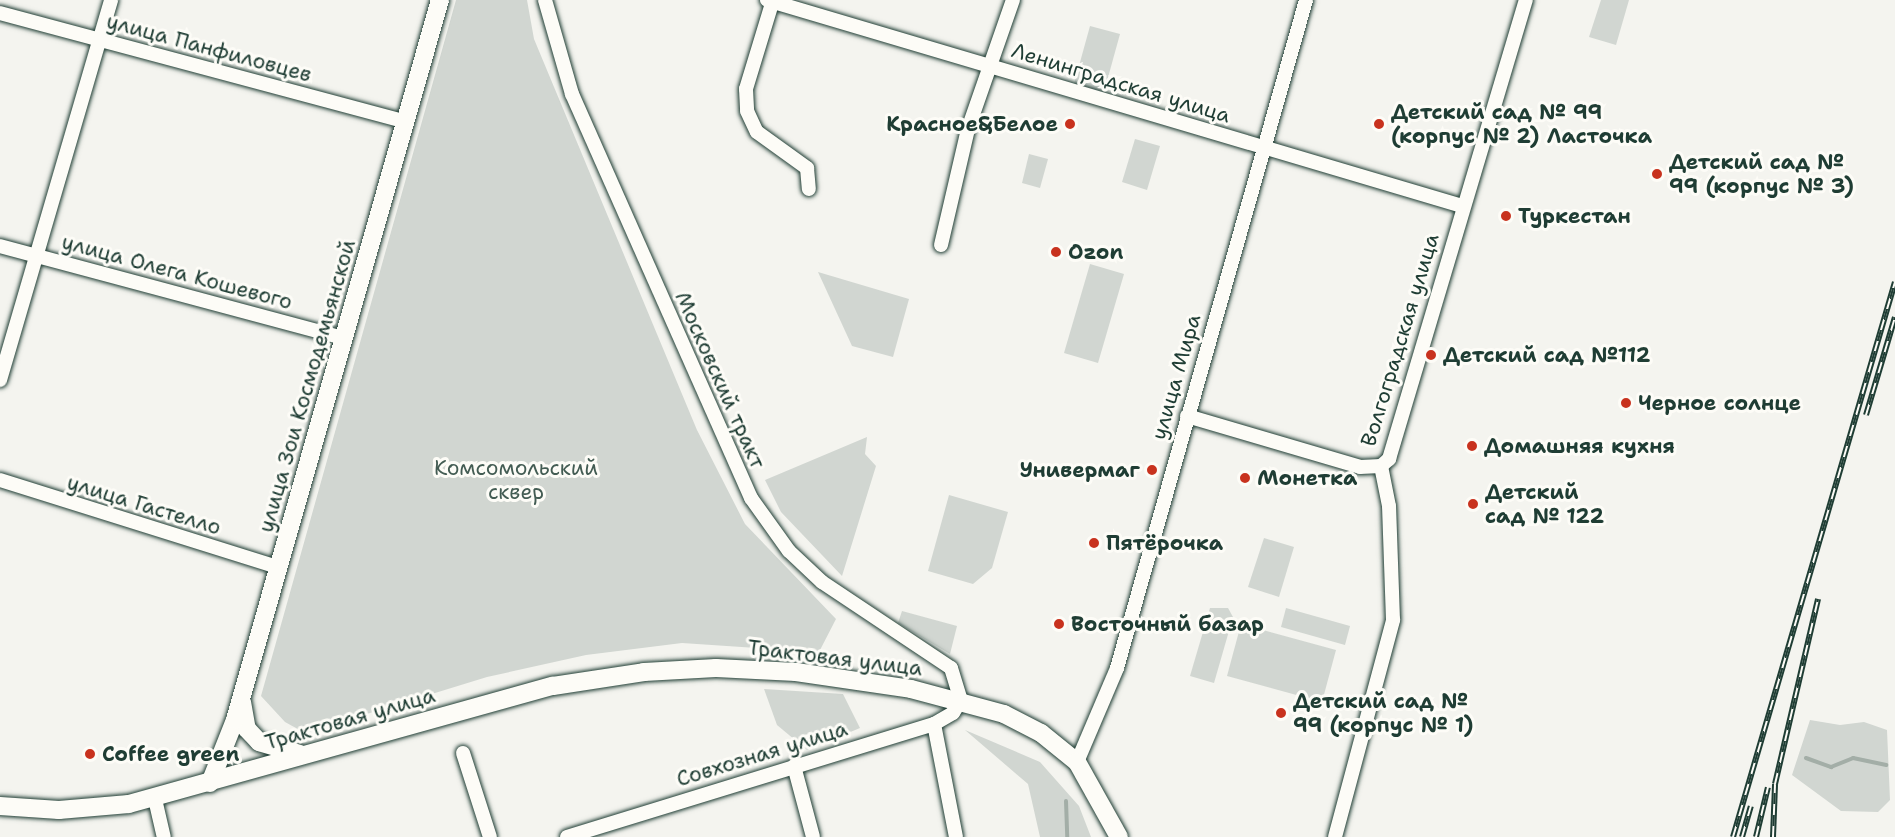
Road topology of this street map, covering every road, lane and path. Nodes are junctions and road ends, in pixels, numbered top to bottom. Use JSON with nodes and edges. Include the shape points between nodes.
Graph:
{"nodes":[{"id":1,"x":111,"y":0,"type":"edge"},
{"id":2,"x":440,"y":0,"type":"edge"},
{"id":3,"x":544,"y":0,"type":"edge"},
{"id":4,"x":1013,"y":0,"type":"edge"},
{"id":5,"x":1306,"y":0,"type":"edge"},
{"id":6,"x":1526,"y":0,"type":"edge"},
{"id":7,"x":771,"y":1,"type":"edge"},
{"id":8,"x":0,"y":13,"type":"edge"},
{"id":9,"x":99,"y":41,"type":"junction"},
{"id":10,"x":990,"y":65,"type":"junction"},
{"id":11,"x":407,"y":123,"type":"junction"},
{"id":12,"x":1264,"y":148,"type":"junction"},
{"id":13,"x":809,"y":189,"type":"dead end"},
{"id":14,"x":1462,"y":206,"type":"junction"},
{"id":15,"x":941,"y":245,"type":"dead end"},
{"id":16,"x":0,"y":246,"type":"edge"},
{"id":17,"x":37,"y":256,"type":"junction"},
{"id":18,"x":344,"y":338,"type":"junction"},
{"id":19,"x":0,"y":380,"type":"edge"},
{"id":20,"x":1187,"y":416,"type":"junction"},
{"id":21,"x":1381,"y":466,"type":"junction"},
{"id":22,"x":0,"y":480,"type":"edge"},
{"id":23,"x":277,"y":567,"type":"junction"},
{"id":24,"x":241,"y":694,"type":"junction"},
{"id":25,"x":961,"y":700,"type":"junction"},
{"id":26,"x":934,"y":724,"type":"junction"},
{"id":27,"x":316,"y":752,"type":"junction"},
{"id":28,"x":463,"y":753,"type":"dead end"},
{"id":29,"x":1077,"y":762,"type":"junction"},
{"id":30,"x":794,"y":766,"type":"junction"},
{"id":31,"x":210,"y":783,"type":"junction"},
{"id":32,"x":155,"y":799,"type":"junction"},
{"id":33,"x":0,"y":806,"type":"edge"},
{"id":34,"x":164,"y":837,"type":"edge"},
{"id":35,"x":490,"y":837,"type":"edge"},
{"id":36,"x":567,"y":837,"type":"edge"},
{"id":37,"x":813,"y":837,"type":"edge"},
{"id":38,"x":956,"y":837,"type":"edge"},
{"id":39,"x":1119,"y":837,"type":"edge"},
{"id":40,"x":1335,"y":837,"type":"edge"}],
"edges":[{"from":1,"to":9,"type":"street"},
{"from":2,"to":11,"type":"main road","name":"улица Зои Космодемьянской"},
{"from":3,"to":25,"type":"street","name":"Московский тракт","via":[[572,94],[751,498],[789,551],[822,582],[951,669]]},
{"from":4,"to":10,"type":"street"},
{"from":5,"to":12,"type":"street","name":"улица Мира"},
{"from":6,"to":14,"type":"street","name":"Волгоградская улица"},
{"from":7,"to":10,"type":"street","name":"Ленинградская улица"},
{"from":7,"to":13,"type":"street","via":[[746,89],[747,111],[757,132],[807,168]]},
{"from":8,"to":9,"type":"street","name":"улица Панфиловцев"},
{"from":9,"to":11,"type":"street","name":"улица Панфиловцев"},
{"from":9,"to":17,"type":"street"},
{"from":10,"to":12,"type":"street","name":"Ленинградская улица"},
{"from":10,"to":15,"type":"street"},
{"from":11,"to":18,"type":"main road","name":"улица Зои Космодемьянской"},
{"from":12,"to":14,"type":"street","name":"Ленинградская улица"},
{"from":12,"to":20,"type":"street","name":"улица Мира"},
{"from":14,"to":21,"type":"street","name":"Волгоградская улица","via":[[1403,415],[1389,459]]},
{"from":16,"to":17,"type":"street","name":"улица Олега Кошевого"},
{"from":17,"to":18,"type":"street","name":"улица Олега Кошевого"},
{"from":17,"to":19,"type":"street"},
{"from":18,"to":23,"type":"main road","name":"улица Зои Космодемьянской"},
{"from":20,"to":21,"type":"street","via":[[1360,466]]},
{"from":20,"to":29,"type":"street","name":"улица Мира","via":[[1117,668]]},
{"from":21,"to":40,"type":"street","name":"Волгоградская улица","via":[[1389,506],[1393,620]]},
{"from":22,"to":23,"type":"street","name":"улица Гастелло"},
{"from":23,"to":24,"type":"main road","name":"улица Зои Космодемьянской"},
{"from":24,"to":27,"type":"main road","via":[[243,720],[259,742],[285,753]]},
{"from":24,"to":31,"type":"main road","name":"улица Зои Космодемьянской"},
{"from":25,"to":26,"type":"street","name":"Совхозная улица","via":[[953,713]]},
{"from":25,"to":27,"type":"main road","name":"Трактовая улица","via":[[796,672],[644,672],[523,693]]},
{"from":25,"to":29,"type":"main road","name":"Трактовая улица","via":[[1025,724]]},
{"from":26,"to":30,"type":"street","name":"Совхозная улица"},
{"from":26,"to":38,"type":"street"},
{"from":27,"to":31,"type":"main road","name":"Трактовая улица"},
{"from":28,"to":35,"type":"street"},
{"from":29,"to":39,"type":"main road","name":"Трактовая улица"},
{"from":30,"to":36,"type":"street","name":"Совхозная улица"},
{"from":30,"to":37,"type":"street"},
{"from":31,"to":32,"type":"main road","name":"Трактовая улица"},
{"from":32,"to":33,"type":"main road","name":"Трактовая улица","via":[[76,810]]},
{"from":32,"to":34,"type":"street"}]}
